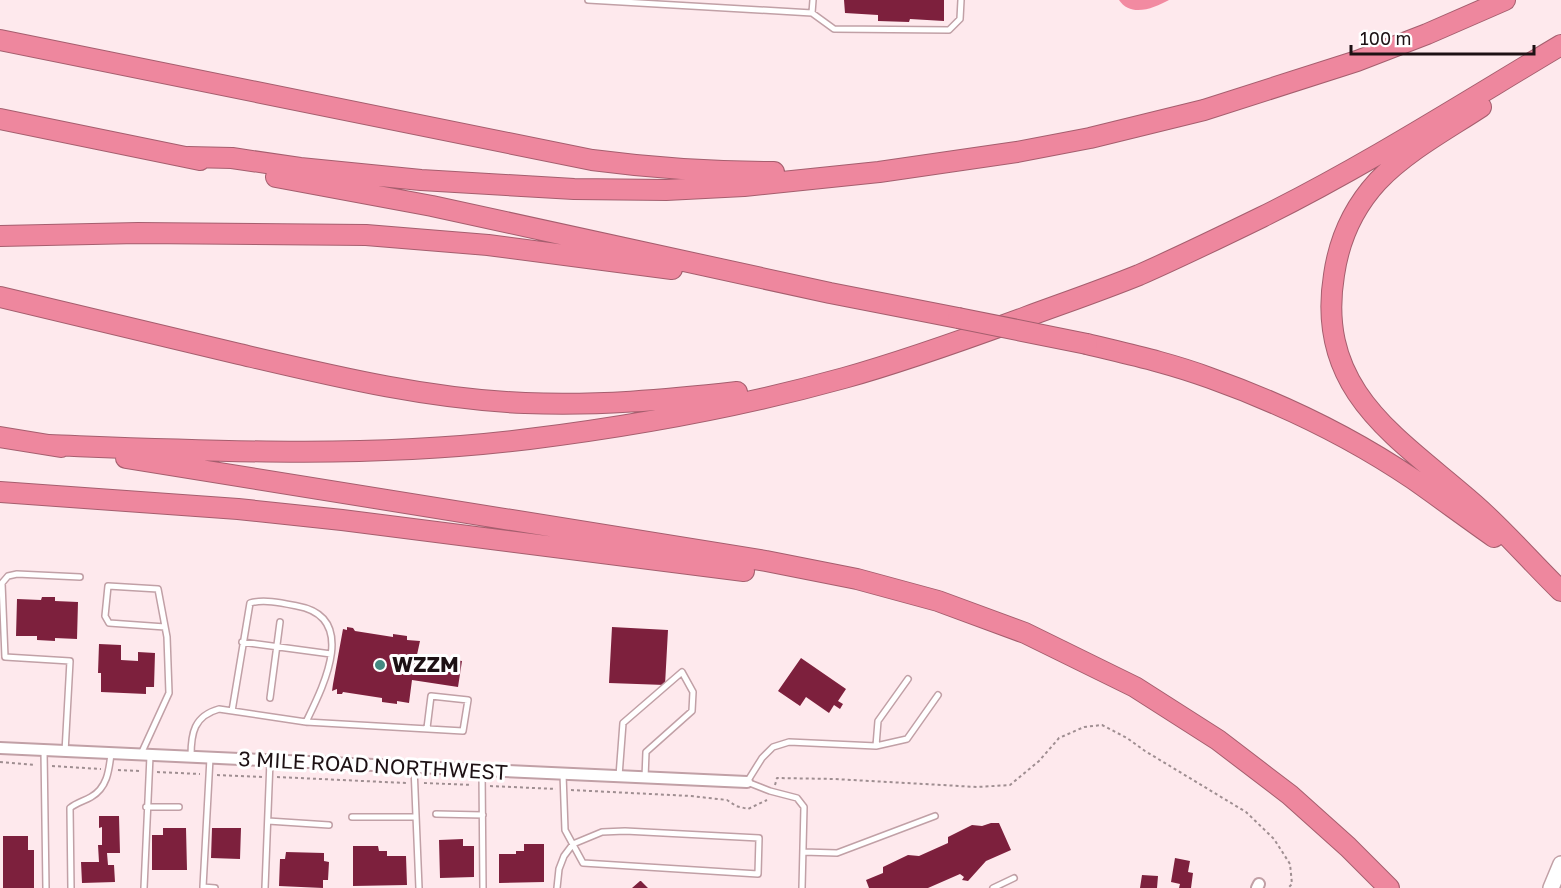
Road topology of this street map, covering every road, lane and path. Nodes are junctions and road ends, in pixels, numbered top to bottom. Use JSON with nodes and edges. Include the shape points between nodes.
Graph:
{"nodes":[{"id":1,"x":588,"y":0,"type":"edge"},
{"id":2,"x":813,"y":0,"type":"edge"},
{"id":3,"x":961,"y":0,"type":"edge"},
{"id":4,"x":1505,"y":0,"type":"edge"},
{"id":5,"x":812,"y":13,"type":"junction"},
{"id":6,"x":0,"y":40,"type":"edge"},
{"id":7,"x":1561,"y":48,"type":"edge"},
{"id":8,"x":0,"y":119,"type":"edge"},
{"id":9,"x":188,"y":157,"type":"junction"},
{"id":10,"x":879,"y":171,"type":"junction"},
{"id":11,"x":0,"y":236,"type":"edge"},
{"id":12,"x":732,"y":272,"type":"junction"},
{"id":13,"x":0,"y":297,"type":"edge"},
{"id":14,"x":844,"y":378,"type":"junction"},
{"id":15,"x":0,"y":437,"type":"edge"},
{"id":16,"x":49,"y":445,"type":"junction"},
{"id":17,"x":0,"y":492,"type":"edge"},
{"id":18,"x":1535,"y":566,"type":"junction"},
{"id":19,"x":80,"y":577,"type":"dead end"},
{"id":20,"x":857,"y":579,"type":"junction"},
{"id":21,"x":1561,"y":591,"type":"edge"},
{"id":22,"x":280,"y":622,"type":"dead end"},
{"id":23,"x":165,"y":627,"type":"junction"},
{"id":24,"x":242,"y":642,"type":"junction"},
{"id":25,"x":277,"y":646,"type":"junction"},
{"id":26,"x":331,"y":654,"type":"junction"},
{"id":27,"x":908,"y":679,"type":"dead end"},
{"id":28,"x":938,"y":695,"type":"dead end"},
{"id":29,"x":270,"y":698,"type":"dead end"},
{"id":30,"x":232,"y":711,"type":"junction"},
{"id":31,"x":306,"y":722,"type":"junction"},
{"id":32,"x":426,"y":728,"type":"junction"},
{"id":33,"x":876,"y":746,"type":"junction"},
{"id":34,"x":0,"y":748,"type":"edge"},
{"id":35,"x":44,"y":750,"type":"junction"},
{"id":36,"x":64,"y":752,"type":"junction"},
{"id":37,"x":111,"y":754,"type":"junction"},
{"id":38,"x":145,"y":756,"type":"junction"},
{"id":39,"x":191,"y":758,"type":"junction"},
{"id":40,"x":210,"y":758,"type":"junction"},
{"id":41,"x":270,"y":761,"type":"junction"},
{"id":42,"x":414,"y":767,"type":"junction"},
{"id":43,"x":482,"y":771,"type":"junction"},
{"id":44,"x":564,"y":774,"type":"junction"},
{"id":45,"x":620,"y":776,"type":"junction"},
{"id":46,"x":645,"y":778,"type":"junction"},
{"id":47,"x":747,"y":782,"type":"junction"},
{"id":48,"x":146,"y":807,"type":"junction"},
{"id":49,"x":180,"y":807,"type":"dead end"},
{"id":50,"x":436,"y":814,"type":"dead end"},
{"id":51,"x":483,"y":815,"type":"junction"},
{"id":52,"x":935,"y":816,"type":"dead end"},
{"id":53,"x":416,"y":817,"type":"junction"},
{"id":54,"x":352,"y":818,"type":"dead end"},
{"id":55,"x":268,"y":821,"type":"junction"},
{"id":56,"x":329,"y":825,"type":"dead end"},
{"id":57,"x":573,"y":844,"type":"junction"},
{"id":58,"x":803,"y":852,"type":"junction"},
{"id":59,"x":1561,"y":864,"type":"edge"},
{"id":60,"x":1014,"y":878,"type":"dead end"},
{"id":61,"x":46,"y":888,"type":"edge"},
{"id":62,"x":71,"y":888,"type":"edge"},
{"id":63,"x":144,"y":888,"type":"edge"},
{"id":64,"x":215,"y":888,"type":"edge"},
{"id":65,"x":265,"y":888,"type":"edge"},
{"id":66,"x":419,"y":888,"type":"edge"},
{"id":67,"x":483,"y":888,"type":"edge"},
{"id":68,"x":557,"y":888,"type":"edge"},
{"id":69,"x":802,"y":888,"type":"edge"},
{"id":70,"x":993,"y":888,"type":"edge"},
{"id":71,"x":1389,"y":888,"type":"edge"},
{"id":72,"x":1551,"y":888,"type":"edge"}],
"edges":[{"from":1,"to":5,"type":"lane"},
{"from":2,"to":5,"type":"lane"},
{"from":3,"to":5,"type":"lane","via":[[960,19],[949,30],[834,29]]},
{"from":4,"to":10,"type":"highway","via":[[1357,61],[1204,110],[1027,150]]},
{"from":6,"to":10,"type":"highway","via":[[592,160],[710,172]]},
{"from":7,"to":14,"type":"highway","via":[[1264,215],[1151,269],[969,338]]},
{"from":7,"to":18,"type":"highway","via":[[1520,82],[1408,155],[1380,179],[1345,234],[1332,286],[1332,318],[1338,348],[1345,371],[1366,406],[1383,427],[1476,506]]},
{"from":8,"to":9,"type":"highway"},
{"from":9,"to":10,"type":"highway","via":[[232,158],[421,180],[574,189],[744,186]]},
{"from":9,"to":12,"type":"highway"},
{"from":11,"to":12,"type":"highway","via":[[366,235],[512,247],[689,272]]},
{"from":12,"to":18,"type":"highway","bridge":true,"via":[[1087,344],[1208,377],[1298,415],[1362,448],[1412,478]]},
{"from":13,"to":14,"type":"highway","via":[[340,378],[469,398],[524,403],[655,401]]},
{"from":14,"to":16,"type":"highway","via":[[633,423],[469,445],[321,451]]},
{"from":15,"to":16,"type":"highway"},
{"from":16,"to":20,"type":"highway"},
{"from":17,"to":20,"type":"highway","via":[[238,509],[775,575]]},
{"from":18,"to":21,"type":"highway"},
{"from":19,"to":36,"type":"lane","via":[[17,574],[2,583],[5,657],[70,661]]},
{"from":20,"to":71,"type":"highway","via":[[938,601],[1025,633],[1135,687],[1218,740],[1290,795]]},
{"from":22,"to":25,"type":"lane"},
{"from":23,"to":23,"type":"lane","via":[[158,589],[108,586],[105,616],[109,623]]},
{"from":23,"to":38,"type":"lane","via":[[169,693]]},
{"from":24,"to":25,"type":"lane"},
{"from":24,"to":26,"type":"lane","via":[[250,603],[293,605],[310,608],[326,622],[331,630]]},
{"from":24,"to":30,"type":"lane"},
{"from":25,"to":26,"type":"lane"},
{"from":25,"to":29,"type":"lane"},
{"from":26,"to":31,"type":"lane","via":[[321,691]]},
{"from":27,"to":33,"type":"lane","via":[[878,721]]},
{"from":28,"to":33,"type":"lane","via":[[907,739]]},
{"from":30,"to":31,"type":"lane"},
{"from":30,"to":39,"type":"lane","via":[[219,709],[201,718],[192,732]]},
{"from":31,"to":32,"type":"lane"},
{"from":32,"to":32,"type":"lane","via":[[463,730],[468,700],[431,696]]},
{"from":33,"to":47,"type":"lane","via":[[789,742],[773,747]]},
{"from":34,"to":35,"type":"street","name":"3 MILE ROAD NORTHWEST"},
{"from":35,"to":36,"type":"street","name":"3 MILE ROAD NORTHWEST"},
{"from":35,"to":61,"type":"lane"},
{"from":36,"to":37,"type":"street","name":"3 MILE ROAD NORTHWEST"},
{"from":37,"to":38,"type":"street","name":"3 MILE ROAD NORTHWEST"},
{"from":37,"to":62,"type":"lane","via":[[107,780],[101,789],[70,808]]},
{"from":38,"to":39,"type":"street","name":"3 MILE ROAD NORTHWEST"},
{"from":38,"to":48,"type":"lane"},
{"from":39,"to":40,"type":"street","name":"3 MILE ROAD NORTHWEST"},
{"from":40,"to":41,"type":"street","name":"3 MILE ROAD NORTHWEST"},
{"from":40,"to":64,"type":"lane","via":[[202,887]]},
{"from":41,"to":42,"type":"street","name":"3 MILE ROAD NORTHWEST"},
{"from":41,"to":55,"type":"lane"},
{"from":42,"to":43,"type":"street","name":"3 MILE ROAD NORTHWEST"},
{"from":42,"to":53,"type":"lane"},
{"from":43,"to":44,"type":"street","name":"3 MILE ROAD NORTHWEST"},
{"from":43,"to":51,"type":"lane"},
{"from":44,"to":45,"type":"street","name":"3 MILE ROAD NORTHWEST"},
{"from":44,"to":57,"type":"lane","via":[[563,821]]},
{"from":45,"to":46,"type":"street","name":"3 MILE ROAD NORTHWEST"},
{"from":45,"to":46,"type":"lane","via":[[623,723],[682,672],[693,692],[692,711],[646,752]]},
{"from":46,"to":47,"type":"street","name":"3 MILE ROAD NORTHWEST"},
{"from":47,"to":58,"type":"lane","via":[[797,798],[804,807]]},
{"from":48,"to":49,"type":"lane"},
{"from":48,"to":63,"type":"lane"},
{"from":50,"to":51,"type":"lane"},
{"from":51,"to":67,"type":"lane"},
{"from":52,"to":58,"type":"lane","via":[[837,853]]},
{"from":53,"to":54,"type":"lane"},
{"from":53,"to":66,"type":"lane"},
{"from":55,"to":56,"type":"lane"},
{"from":55,"to":65,"type":"lane"},
{"from":57,"to":57,"type":"lane","via":[[583,862],[758,874],[759,838],[625,831],[602,832]]},
{"from":57,"to":68,"type":"lane","via":[[559,869]]},
{"from":58,"to":69,"type":"lane"},
{"from":59,"to":72,"type":"main road"},
{"from":60,"to":70,"type":"lane"}]}
